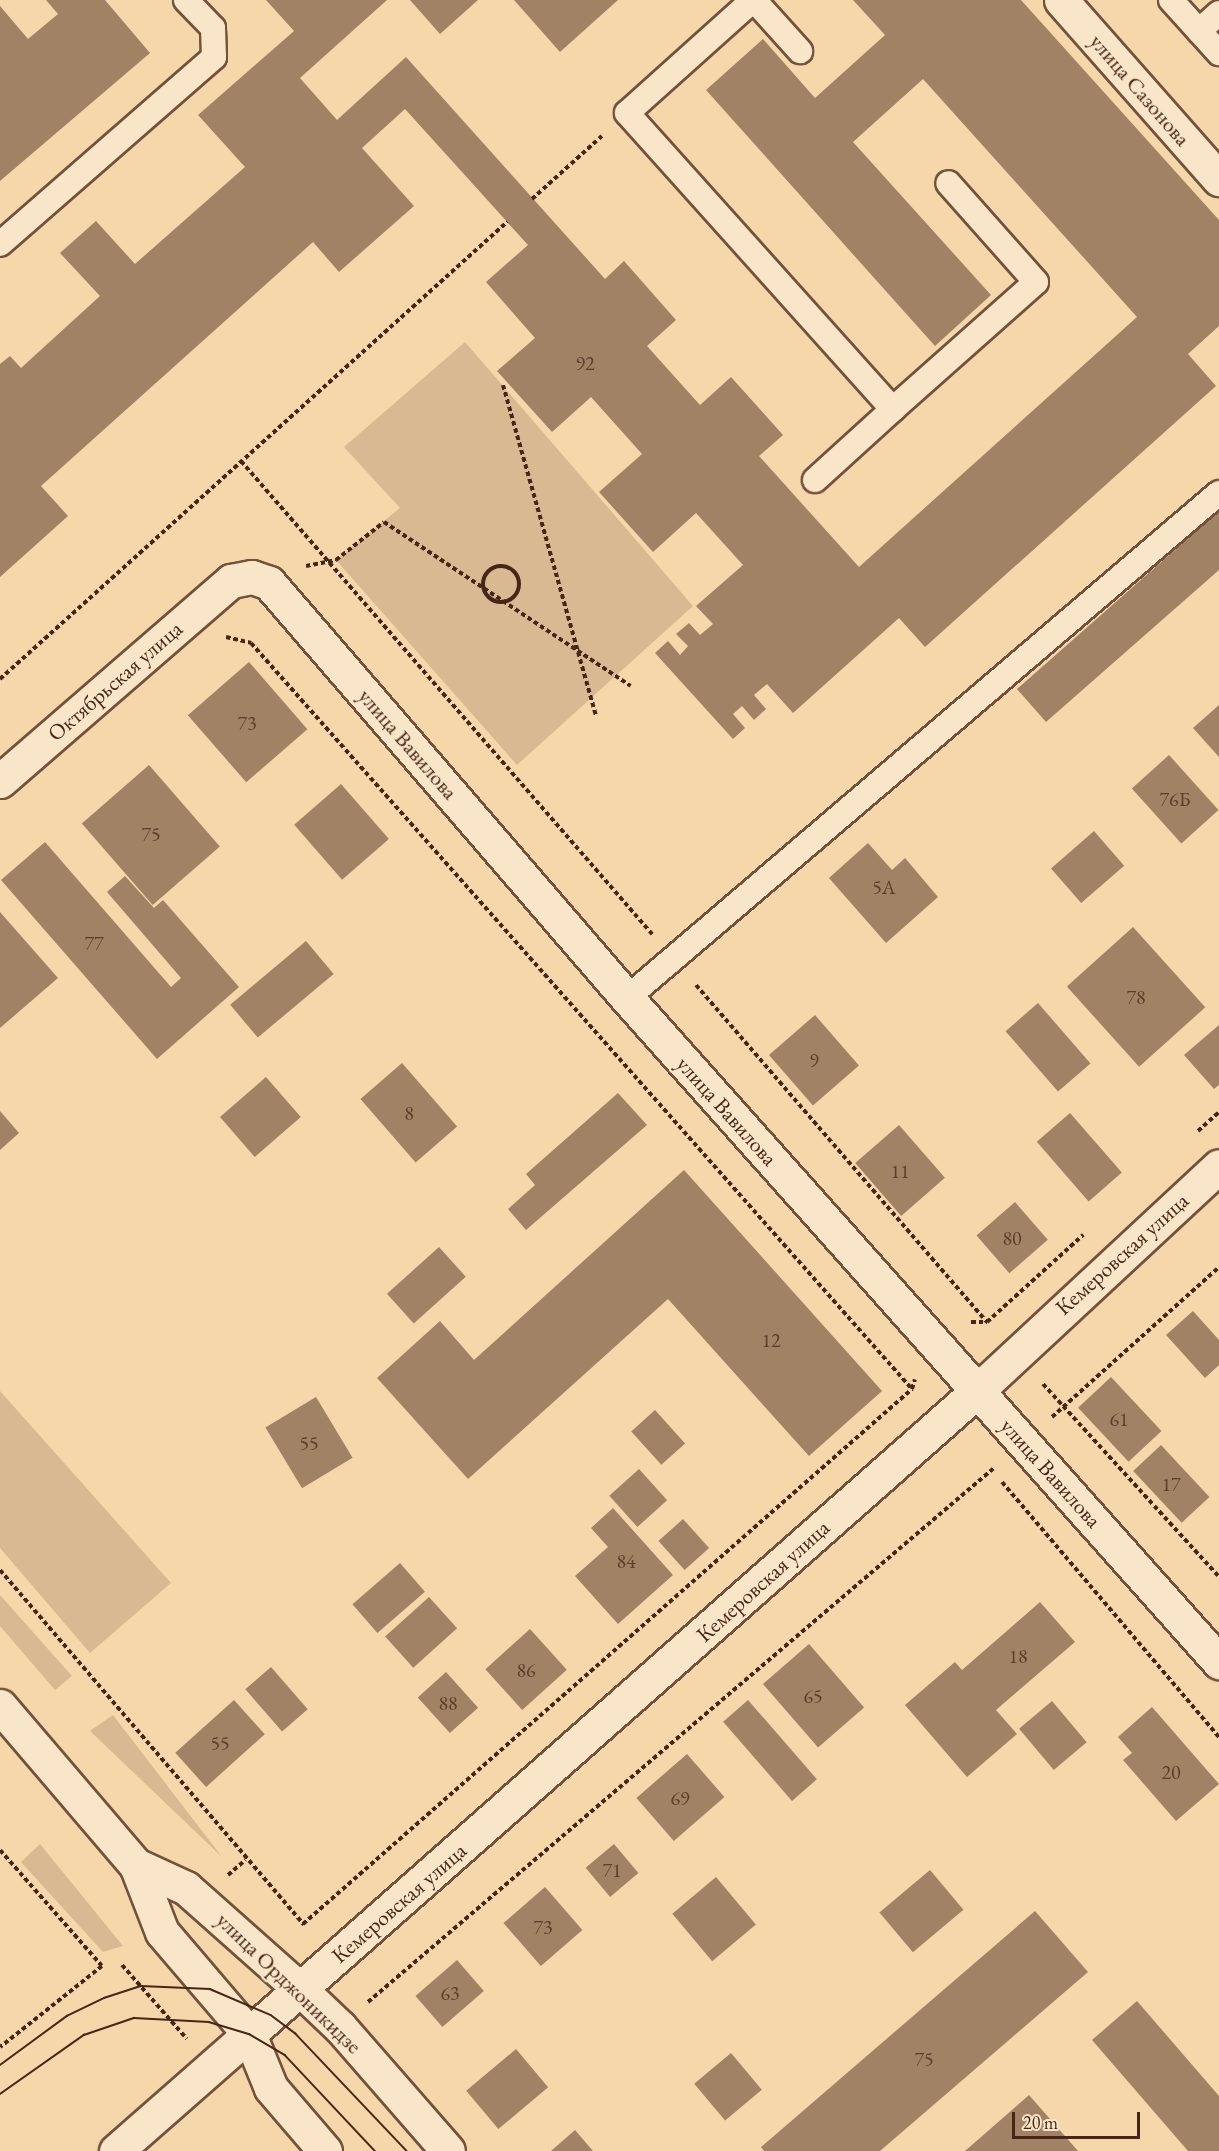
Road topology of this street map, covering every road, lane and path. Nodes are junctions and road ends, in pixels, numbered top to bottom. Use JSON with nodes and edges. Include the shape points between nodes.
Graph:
{"nodes":[{"id":1,"x":186,"y":0,"type":"edge"},
{"id":2,"x":754,"y":0,"type":"edge"},
{"id":3,"x":1061,"y":0,"type":"edge"},
{"id":4,"x":1171,"y":0,"type":"edge"},
{"id":5,"x":1219,"y":13,"type":"edge"},
{"id":6,"x":1199,"y":31,"type":"junction"},
{"id":7,"x":800,"y":51,"type":"dead end"},
{"id":8,"x":1219,"y":53,"type":"edge"},
{"id":9,"x":627,"y":113,"type":"junction"},
{"id":10,"x":1219,"y":179,"type":"edge"},
{"id":11,"x":948,"y":183,"type":"dead end"},
{"id":12,"x":532,"y":199,"type":"dead end"},
{"id":13,"x":507,"y":222,"type":"dead end"},
{"id":14,"x":0,"y":244,"type":"edge"},
{"id":15,"x":503,"y":385,"type":"dead end"},
{"id":16,"x":893,"y":409,"type":"junction"},
{"id":17,"x":241,"y":461,"type":"junction"},
{"id":18,"x":815,"y":480,"type":"dead end"},
{"id":19,"x":1219,"y":493,"type":"edge"},
{"id":20,"x":328,"y":562,"type":"junction"},
{"id":21,"x":242,"y":579,"type":"junction"},
{"id":22,"x":484,"y":589,"type":"junction"},
{"id":23,"x":504,"y":602,"type":"junction"},
{"id":24,"x":165,"y":638,"type":"junction"},
{"id":25,"x":577,"y":650,"type":"junction"},
{"id":26,"x":0,"y":679,"type":"edge"},
{"id":27,"x":631,"y":686,"type":"dead end"},
{"id":28,"x":596,"y":716,"type":"dead end"},
{"id":29,"x":0,"y":782,"type":"edge"},
{"id":30,"x":672,"y":956,"type":"junction"},
{"id":31,"x":627,"y":998,"type":"junction"},
{"id":32,"x":1219,"y":1166,"type":"edge"},
{"id":33,"x":1219,"y":1267,"type":"edge"},
{"id":34,"x":987,"y":1322,"type":"dead end"},
{"id":35,"x":916,"y":1370,"type":"dead end"},
{"id":36,"x":1043,"y":1384,"type":"dead end"},
{"id":37,"x":912,"y":1389,"type":"junction"},
{"id":38,"x":977,"y":1391,"type":"junction"},
{"id":39,"x":1064,"y":1407,"type":"junction"},
{"id":40,"x":1024,"y":1441,"type":"junction"},
{"id":41,"x":992,"y":1470,"type":"junction"},
{"id":42,"x":0,"y":1570,"type":"edge"},
{"id":43,"x":1219,"y":1577,"type":"edge"},
{"id":44,"x":1219,"y":1662,"type":"edge"},
{"id":45,"x":0,"y":1706,"type":"edge"},
{"id":46,"x":1219,"y":1737,"type":"edge"},
{"id":47,"x":0,"y":1850,"type":"edge"},
{"id":48,"x":245,"y":1860,"type":"junction"},
{"id":49,"x":136,"y":1865,"type":"junction"},
{"id":50,"x":227,"y":1875,"type":"dead end"},
{"id":51,"x":122,"y":1965,"type":"dead end"},
{"id":52,"x":301,"y":1990,"type":"junction"},
{"id":53,"x":370,"y":2000,"type":"dead end"},
{"id":54,"x":249,"y":2034,"type":"junction"},
{"id":55,"x":188,"y":2040,"type":"dead end"},
{"id":56,"x":0,"y":2047,"type":"edge"},
{"id":57,"x":116,"y":2151,"type":"edge"},
{"id":58,"x":325,"y":2151,"type":"edge"},
{"id":59,"x":447,"y":2151,"type":"edge"}],
"edges":[{"from":1,"to":14,"type":"lane","via":[[213,28],[214,57]]},
{"from":2,"to":7,"type":"lane"},
{"from":2,"to":9,"type":"lane"},
{"from":3,"to":10,"type":"main road","name":"улица Сазонова"},
{"from":4,"to":6,"type":"lane"},
{"from":5,"to":6,"type":"lane"},
{"from":6,"to":8,"type":"lane"},
{"from":9,"to":12,"type":"path"},
{"from":9,"to":16,"type":"lane"},
{"from":11,"to":16,"type":"lane","via":[[1036,282]]},
{"from":13,"to":17,"type":"path"},
{"from":15,"to":25,"type":"path"},
{"from":16,"to":18,"type":"lane"},
{"from":17,"to":20,"type":"path"},
{"from":17,"to":26,"type":"path"},
{"from":19,"to":30,"type":"lane"},
{"from":20,"to":21,"type":"path"},
{"from":20,"to":22,"type":"path","via":[[384,522]]},
{"from":20,"to":30,"type":"path"},
{"from":21,"to":24,"type":"main road","name":"Октябрьская улица"},
{"from":21,"to":31,"type":"main road","name":"улица Вавилова","via":[[269,583]]},
{"from":22,"to":23,"type":"path"},
{"from":22,"to":23,"type":"path","via":[[490,571],[508,567],[519,583],[515,595]]},
{"from":23,"to":25,"type":"path"},
{"from":24,"to":29,"type":"main road","name":"Октябрьская улица"},
{"from":24,"to":37,"type":"path","via":[[212,634],[251,643]]},
{"from":25,"to":27,"type":"path"},
{"from":25,"to":28,"type":"path"},
{"from":30,"to":31,"type":"lane"},
{"from":30,"to":34,"type":"path"},
{"from":31,"to":38,"type":"main road","name":"улица Вавилова"},
{"from":32,"to":38,"type":"main road","name":"Кемеровская улица"},
{"from":33,"to":39,"type":"path"},
{"from":35,"to":37,"type":"path"},
{"from":36,"to":39,"type":"path"},
{"from":37,"to":48,"type":"path","via":[[303,1924]]},
{"from":38,"to":40,"type":"main road","name":"улица Вавилова"},
{"from":38,"to":52,"type":"main road","name":"Кемеровская улица"},
{"from":39,"to":40,"type":"path"},
{"from":39,"to":43,"type":"path"},
{"from":40,"to":41,"type":"path"},
{"from":40,"to":44,"type":"main road","name":"улица Вавилова"},
{"from":41,"to":46,"type":"path"},
{"from":41,"to":53,"type":"path"},
{"from":42,"to":48,"type":"path"},
{"from":45,"to":49,"type":"main road","name":"улица Орджоникидзе"},
{"from":47,"to":56,"type":"path","via":[[102,1966]]},
{"from":48,"to":50,"type":"path"},
{"from":49,"to":52,"type":"main road","name":"улица Орджоникидзе","via":[[186,1888]]},
{"from":49,"to":54,"type":"main road","name":"улица Орджоникидзе","via":[[162,1932]]},
{"from":51,"to":55,"type":"path"},
{"from":52,"to":54,"type":"main road","name":"Кемеровская улица"},
{"from":52,"to":59,"type":"main road","name":"улица Орджоникидзе","via":[[340,2027]]},
{"from":54,"to":57,"type":"main road"},
{"from":54,"to":58,"type":"main road","name":"улица Орджоникидзе","via":[[270,2088]]}]}
